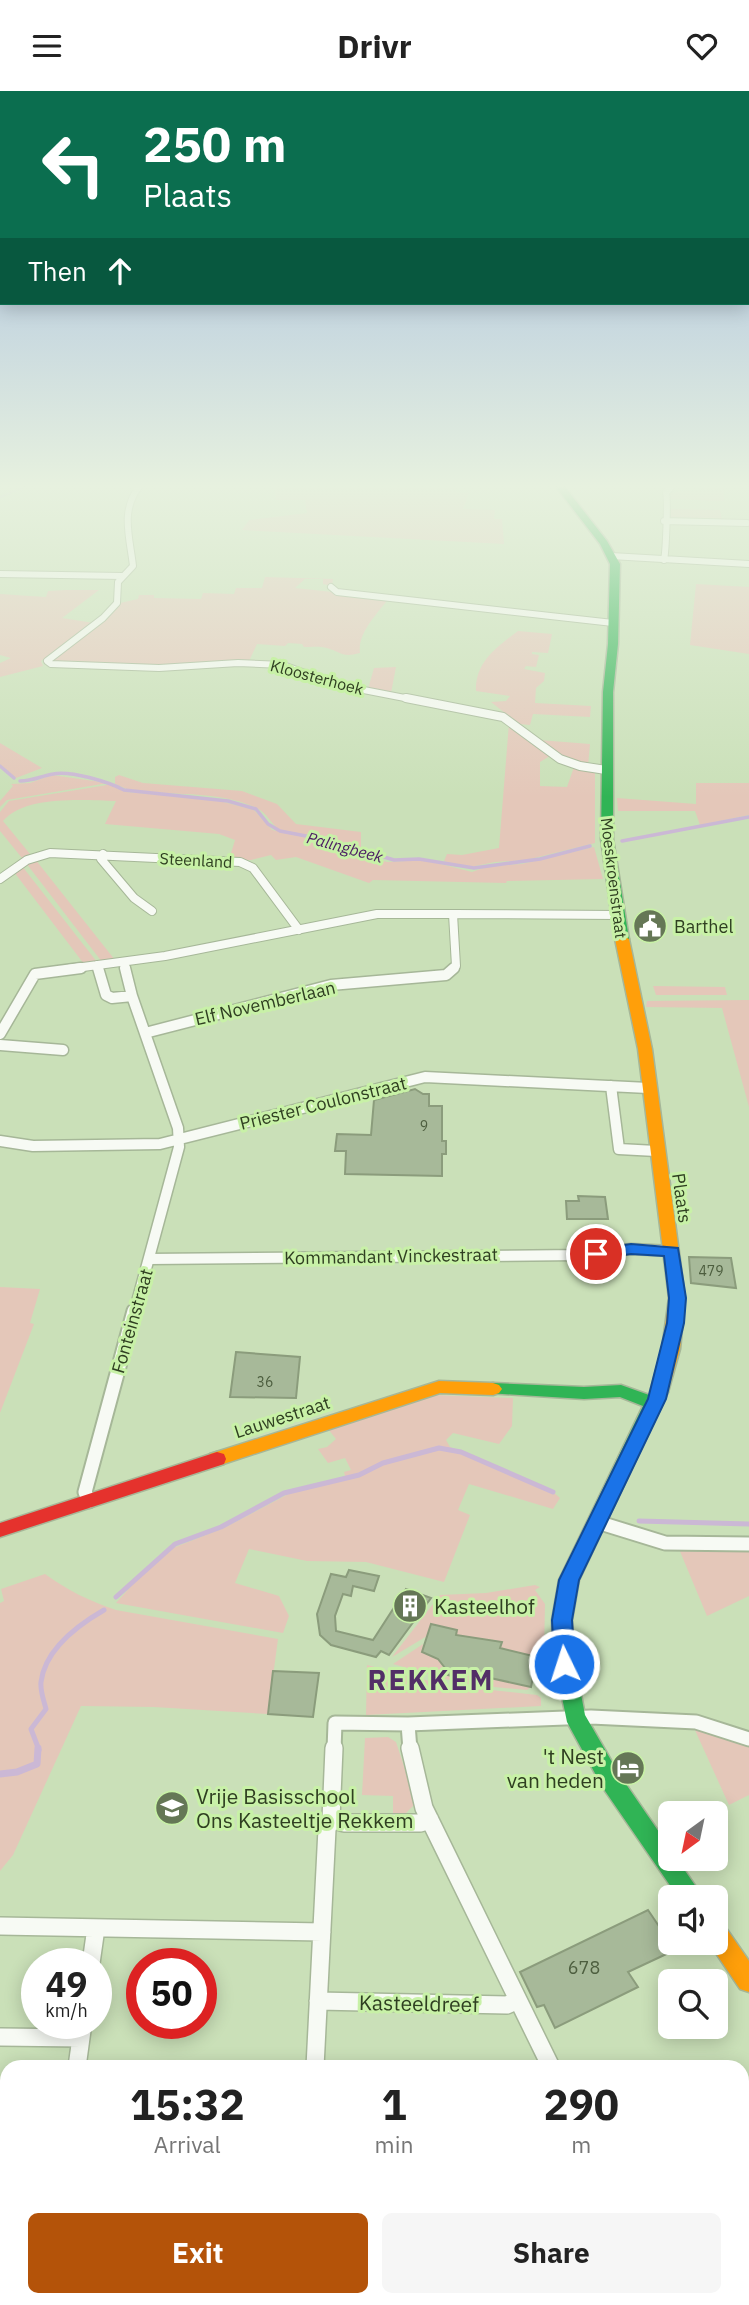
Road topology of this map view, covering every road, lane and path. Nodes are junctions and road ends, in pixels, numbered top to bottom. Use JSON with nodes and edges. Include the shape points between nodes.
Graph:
{"nodes":[{"id":1,"x":118,"y":590,"type":"edge"},
{"id":2,"x":335,"y":590,"type":"edge"},
{"id":3,"x":614,"y":590,"type":"edge"},
{"id":4,"x":613,"y":624,"type":"junction"},
{"id":5,"x":606,"y":770,"type":"junction"},
{"id":6,"x":103,"y":854,"type":"junction"},
{"id":7,"x":0,"y":879,"type":"edge"},
{"id":8,"x":152,"y":911,"type":"dead end"},
{"id":9,"x":453,"y":915,"type":"junction"},
{"id":10,"x":618,"y":915,"type":"junction"},
{"id":11,"x":299,"y":930,"type":"junction"},
{"id":12,"x":124,"y":962,"type":"junction"},
{"id":13,"x":97,"y":965,"type":"junction"},
{"id":14,"x":132,"y":996,"type":"junction"},
{"id":15,"x":145,"y":1033,"type":"junction"},
{"id":16,"x":0,"y":1034,"type":"edge"},
{"id":17,"x":0,"y":1045,"type":"edge"},
{"id":18,"x":63,"y":1050,"type":"dead end"},
{"id":19,"x":611,"y":1086,"type":"junction"},
{"id":20,"x":648,"y":1088,"type":"junction"},
{"id":21,"x":0,"y":1141,"type":"edge"},
{"id":22,"x":178,"y":1141,"type":"junction"},
{"id":23,"x":656,"y":1151,"type":"junction"},
{"id":24,"x":672,"y":1251,"type":"junction"},
{"id":25,"x":149,"y":1259,"type":"junction"},
{"id":26,"x":653,"y":1400,"type":"junction"},
{"id":27,"x":89,"y":1501,"type":"junction"},
{"id":28,"x":597,"y":1522,"type":"junction"},
{"id":29,"x":0,"y":1530,"type":"edge"},
{"id":30,"x":749,"y":1544,"type":"edge"},
{"id":31,"x":570,"y":1716,"type":"junction"},
{"id":32,"x":408,"y":1724,"type":"junction"},
{"id":33,"x":749,"y":1739,"type":"edge"},
{"id":34,"x":331,"y":1819,"type":"junction"},
{"id":35,"x":430,"y":1820,"type":"junction"},
{"id":36,"x":683,"y":1885,"type":"edge"},
{"id":37,"x":0,"y":1926,"type":"edge"},
{"id":38,"x":96,"y":1929,"type":"junction"},
{"id":39,"x":322,"y":1931,"type":"junction"},
{"id":40,"x":93,"y":1948,"type":"edge"},
{"id":41,"x":728,"y":1950,"type":"edge"},
{"id":42,"x":749,"y":1981,"type":"edge"},
{"id":43,"x":518,"y":2000,"type":"junction"},
{"id":44,"x":318,"y":2001,"type":"junction"},
{"id":45,"x":21,"y":2035,"type":"edge"},
{"id":46,"x":0,"y":2037,"type":"edge"},
{"id":47,"x":81,"y":2039,"type":"edge"},
{"id":48,"x":78,"y":2060,"type":"edge"},
{"id":49,"x":315,"y":2060,"type":"edge"},
{"id":50,"x":548,"y":2060,"type":"edge"}],
"edges":[{"from":1,"to":5,"type":"street","name":"Kloosterhoek","via":[[114,608],[47,661],[60,666],[159,668],[283,665],[338,685],[495,714],[560,759]]},
{"from":2,"to":4,"type":"street"},
{"from":3,"to":4,"type":"main road","name":"Moeskroenstraat"},
{"from":4,"to":5,"type":"main road","name":"Moeskroenstraat"},
{"from":5,"to":10,"type":"main road","name":"Moeskroenstraat","via":[[607,839]]},
{"from":6,"to":7,"type":"street","name":"Steenland","via":[[38,856]]},
{"from":6,"to":8,"type":"street","via":[[101,859]]},
{"from":6,"to":11,"type":"street","name":"Steenland","via":[[250,865]]},
{"from":9,"to":10,"type":"street"},
{"from":9,"to":11,"type":"street","via":[[377,914]]},
{"from":9,"to":15,"type":"street","name":"Elf Novemberlaan","via":[[456,966],[446,975],[331,985]]},
{"from":10,"to":20,"type":"main road","name":"Moeskroenstraat","via":[[645,1049]]},
{"from":11,"to":12,"type":"street"},
{"from":12,"to":13,"type":"street"},
{"from":12,"to":14,"type":"street"},
{"from":13,"to":14,"type":"street","via":[[106,995]]},
{"from":13,"to":16,"type":"street","via":[[35,974]]},
{"from":14,"to":15,"type":"street"},
{"from":15,"to":22,"type":"street","via":[[178,1128]]},
{"from":17,"to":18,"type":"street"},
{"from":19,"to":20,"type":"street","name":"Priester Coulonstraat"},
{"from":19,"to":22,"type":"street","name":"Priester Coulonstraat","via":[[425,1077]]},
{"from":19,"to":23,"type":"street","via":[[619,1149]]},
{"from":20,"to":23,"type":"main road","name":"Plaats"},
{"from":21,"to":22,"type":"street","name":"Priester Coulonstraat","via":[[33,1146]]},
{"from":22,"to":25,"type":"street","name":"Fonteinstraat"},
{"from":23,"to":24,"type":"main road","name":"Plaats"},
{"from":24,"to":25,"type":"street","name":"Kommandant Vinckestraat"},
{"from":24,"to":26,"type":"main road","via":[[676,1323]]},
{"from":25,"to":27,"type":"street","name":"Fonteinstraat","via":[[85,1492]]},
{"from":26,"to":27,"type":"main road","name":"Lauwestraat","via":[[638,1404],[584,1393],[439,1387]]},
{"from":26,"to":28,"type":"main road"},
{"from":27,"to":29,"type":"main road","name":"Lauwestraat"},
{"from":28,"to":30,"type":"street","via":[[665,1543]]},
{"from":28,"to":31,"type":"main road","via":[[569,1580],[562,1620]]},
{"from":31,"to":32,"type":"street"},
{"from":31,"to":33,"type":"street","via":[[696,1721]]},
{"from":31,"to":36,"type":"main road"},
{"from":32,"to":34,"type":"street","via":[[335,1723]]},
{"from":32,"to":35,"type":"street","via":[[408,1741]]},
{"from":34,"to":35,"type":"street","via":[[344,1823]]},
{"from":34,"to":39,"type":"street"},
{"from":35,"to":43,"type":"street"},
{"from":37,"to":38,"type":"street"},
{"from":38,"to":39,"type":"street"},
{"from":38,"to":40,"type":"street"},
{"from":39,"to":44,"type":"street"},
{"from":41,"to":42,"type":"main road"},
{"from":43,"to":44,"type":"street","name":"Kasteeldreef","via":[[507,2005]]},
{"from":43,"to":50,"type":"street"},
{"from":44,"to":49,"type":"street"},
{"from":45,"to":46,"type":"street"},
{"from":47,"to":48,"type":"street"}]}
